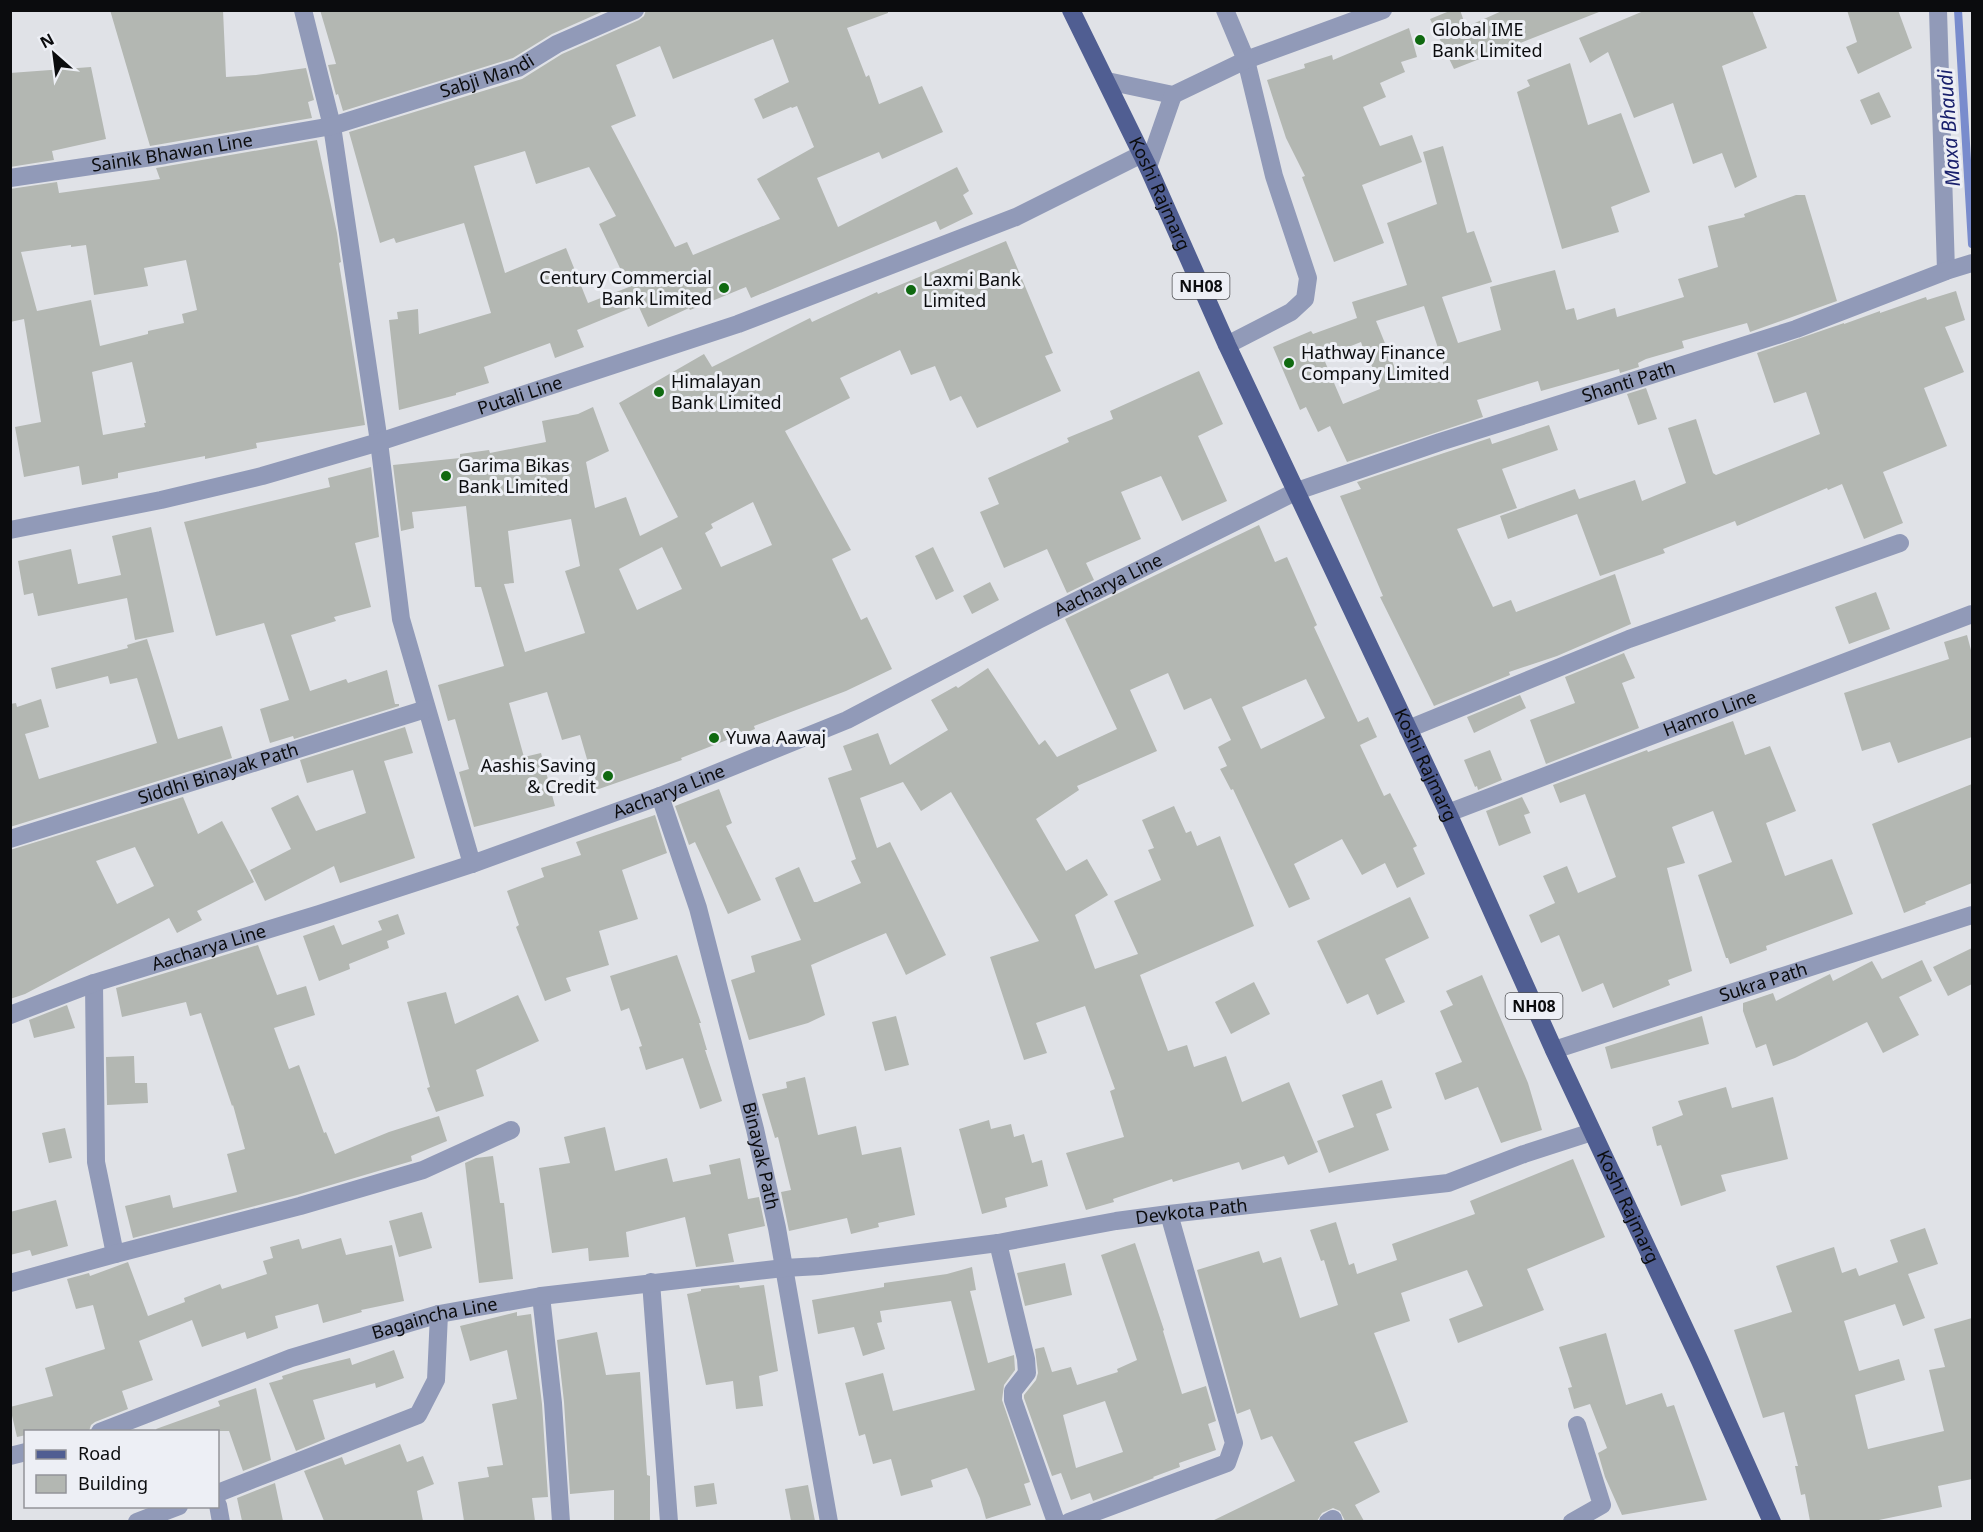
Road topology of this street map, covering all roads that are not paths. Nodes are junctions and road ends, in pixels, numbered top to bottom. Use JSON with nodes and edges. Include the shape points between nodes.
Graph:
{"nodes":[{"id":1,"x":303,"y":10,"type":"edge"},
{"id":2,"x":635,"y":10,"type":"edge"},
{"id":3,"x":1071,"y":10,"type":"edge"},
{"id":4,"x":1225,"y":10,"type":"edge"},
{"id":5,"x":1383,"y":10,"type":"edge"},
{"id":6,"x":1938,"y":10,"type":"edge"},
{"id":7,"x":1246,"y":60,"type":"junction"},
{"id":8,"x":1107,"y":81,"type":"junction"},
{"id":9,"x":1173,"y":95,"type":"junction"},
{"id":10,"x":332,"y":126,"type":"junction"},
{"id":11,"x":1145,"y":161,"type":"junction"},
{"id":12,"x":10,"y":178,"type":"edge"},
{"id":13,"x":1959,"y":267,"type":"edge"},
{"id":14,"x":1227,"y":345,"type":"junction"},
{"id":15,"x":379,"y":442,"type":"junction"},
{"id":16,"x":1297,"y":491,"type":"junction"},
{"id":17,"x":10,"y":530,"type":"edge"},
{"id":18,"x":1900,"y":543,"type":"dead end"},
{"id":19,"x":1972,"y":615,"type":"edge"},
{"id":20,"x":426,"y":709,"type":"junction"},
{"id":21,"x":1408,"y":729,"type":"junction"},
{"id":22,"x":660,"y":796,"type":"junction"},
{"id":23,"x":1448,"y":813,"type":"junction"},
{"id":24,"x":10,"y":839,"type":"edge"},
{"id":25,"x":472,"y":864,"type":"junction"},
{"id":26,"x":1972,"y":915,"type":"edge"},
{"id":27,"x":93,"y":983,"type":"junction"},
{"id":28,"x":10,"y":1015,"type":"edge"},
{"id":29,"x":1554,"y":1050,"type":"junction"},
{"id":30,"x":511,"y":1130,"type":"dead end"},
{"id":31,"x":1592,"y":1132,"type":"junction"},
{"id":32,"x":1169,"y":1214,"type":"junction"},
{"id":33,"x":998,"y":1243,"type":"junction"},
{"id":34,"x":115,"y":1254,"type":"junction"},
{"id":35,"x":784,"y":1268,"type":"junction"},
{"id":36,"x":651,"y":1282,"type":"junction"},
{"id":37,"x":10,"y":1284,"type":"edge"},
{"id":38,"x":541,"y":1296,"type":"junction"},
{"id":39,"x":439,"y":1314,"type":"junction"},
{"id":40,"x":1577,"y":1425,"type":"dead end"},
{"id":41,"x":103,"y":1430,"type":"edge"},
{"id":42,"x":219,"y":1493,"type":"edge"},
{"id":43,"x":173,"y":1508,"type":"edge"},
{"id":44,"x":137,"y":1521,"type":"edge"},
{"id":45,"x":561,"y":1521,"type":"edge"},
{"id":46,"x":669,"y":1521,"type":"edge"},
{"id":47,"x":829,"y":1521,"type":"edge"},
{"id":48,"x":1056,"y":1521,"type":"edge"},
{"id":49,"x":1069,"y":1521,"type":"edge"},
{"id":50,"x":1328,"y":1521,"type":"edge"},
{"id":51,"x":1334,"y":1521,"type":"edge"},
{"id":52,"x":1572,"y":1521,"type":"edge"},
{"id":53,"x":1772,"y":1521,"type":"edge"}],
"edges":[{"from":1,"to":10,"type":"street"},
{"from":2,"to":10,"type":"street","name":"Sabji Mandi","via":[[557,44],[518,68]]},
{"from":3,"to":8,"type":"main road","name":"Koshi Rajmarg","number":"NH08"},
{"from":4,"to":7,"type":"street"},
{"from":5,"to":7,"type":"street"},
{"from":6,"to":13,"type":"street"},
{"from":7,"to":9,"type":"street"},
{"from":7,"to":14,"type":"street","via":[[1274,176],[1308,278],[1305,299],[1291,312]]},
{"from":8,"to":9,"type":"street"},
{"from":8,"to":11,"type":"main road","name":"Koshi Rajmarg","number":"NH08"},
{"from":9,"to":11,"type":"street"},
{"from":10,"to":12,"type":"street","name":"Sainik Bhawan Line"},
{"from":10,"to":15,"type":"street"},
{"from":11,"to":14,"type":"main road","name":"Koshi Rajmarg","number":"NH08"},
{"from":11,"to":15,"type":"street","name":"Putali Line","via":[[1016,217],[738,324]]},
{"from":13,"to":16,"type":"street","name":"Shanti Path","via":[[1796,329]]},
{"from":14,"to":16,"type":"main road","name":"Koshi Rajmarg","number":"NH08"},
{"from":15,"to":17,"type":"street","name":"Putali Line","via":[[262,476]]},
{"from":15,"to":20,"type":"street","via":[[401,619]]},
{"from":16,"to":21,"type":"main road","name":"Koshi Rajmarg","number":"NH08"},
{"from":16,"to":22,"type":"street","name":"Aacharya Line","via":[[847,720]]},
{"from":18,"to":21,"type":"street","via":[[1629,639]]},
{"from":19,"to":23,"type":"street","name":"Hamro Line"},
{"from":20,"to":24,"type":"street","name":"Siddhi Binayak Path"},
{"from":20,"to":25,"type":"street"},
{"from":21,"to":23,"type":"main road","name":"Koshi Rajmarg","number":"NH08"},
{"from":22,"to":25,"type":"street","name":"Aacharya Line"},
{"from":22,"to":35,"type":"street","name":"Binayak Path","via":[[698,909],[755,1129]]},
{"from":23,"to":29,"type":"main road","name":"Koshi Rajmarg","number":"NH08"},
{"from":25,"to":27,"type":"street","name":"Aacharya Line"},
{"from":26,"to":29,"type":"street","name":"Sukra Path"},
{"from":27,"to":28,"type":"street","name":"Aacharya Line"},
{"from":27,"to":34,"type":"street","via":[[96,1162]]},
{"from":29,"to":31,"type":"main road","name":"Koshi Rajmarg","number":"NH08"},
{"from":30,"to":34,"type":"street","via":[[423,1170]]},
{"from":31,"to":32,"type":"street","name":"Devkota Path","via":[[1448,1183]]},
{"from":31,"to":53,"type":"main road","name":"Koshi Rajmarg","number":"NH08"},
{"from":32,"to":33,"type":"street","name":"Devkota Path"},
{"from":32,"to":49,"type":"street","via":[[1234,1443],[1227,1463]]},
{"from":33,"to":35,"type":"street","name":"Devkota Path"},
{"from":33,"to":48,"type":"street","via":[[1026,1359],[1027,1373],[1013,1391],[1013,1400]]},
{"from":34,"to":37,"type":"street"},
{"from":35,"to":36,"type":"street","name":"Bagaincha Line"},
{"from":35,"to":47,"type":"street","name":"Binayak Path"},
{"from":36,"to":38,"type":"street","name":"Bagaincha Line"},
{"from":36,"to":46,"type":"street"},
{"from":38,"to":39,"type":"street","name":"Bagaincha Line"},
{"from":38,"to":45,"type":"street"},
{"from":39,"to":41,"type":"street","name":"Bagaincha Line","via":[[291,1358]]},
{"from":39,"to":42,"type":"street","via":[[436,1380],[418,1415]]},
{"from":40,"to":52,"type":"street","via":[[1602,1505]]},
{"from":43,"to":44,"type":"street"},
{"from":50,"to":51,"type":"street"}]}
